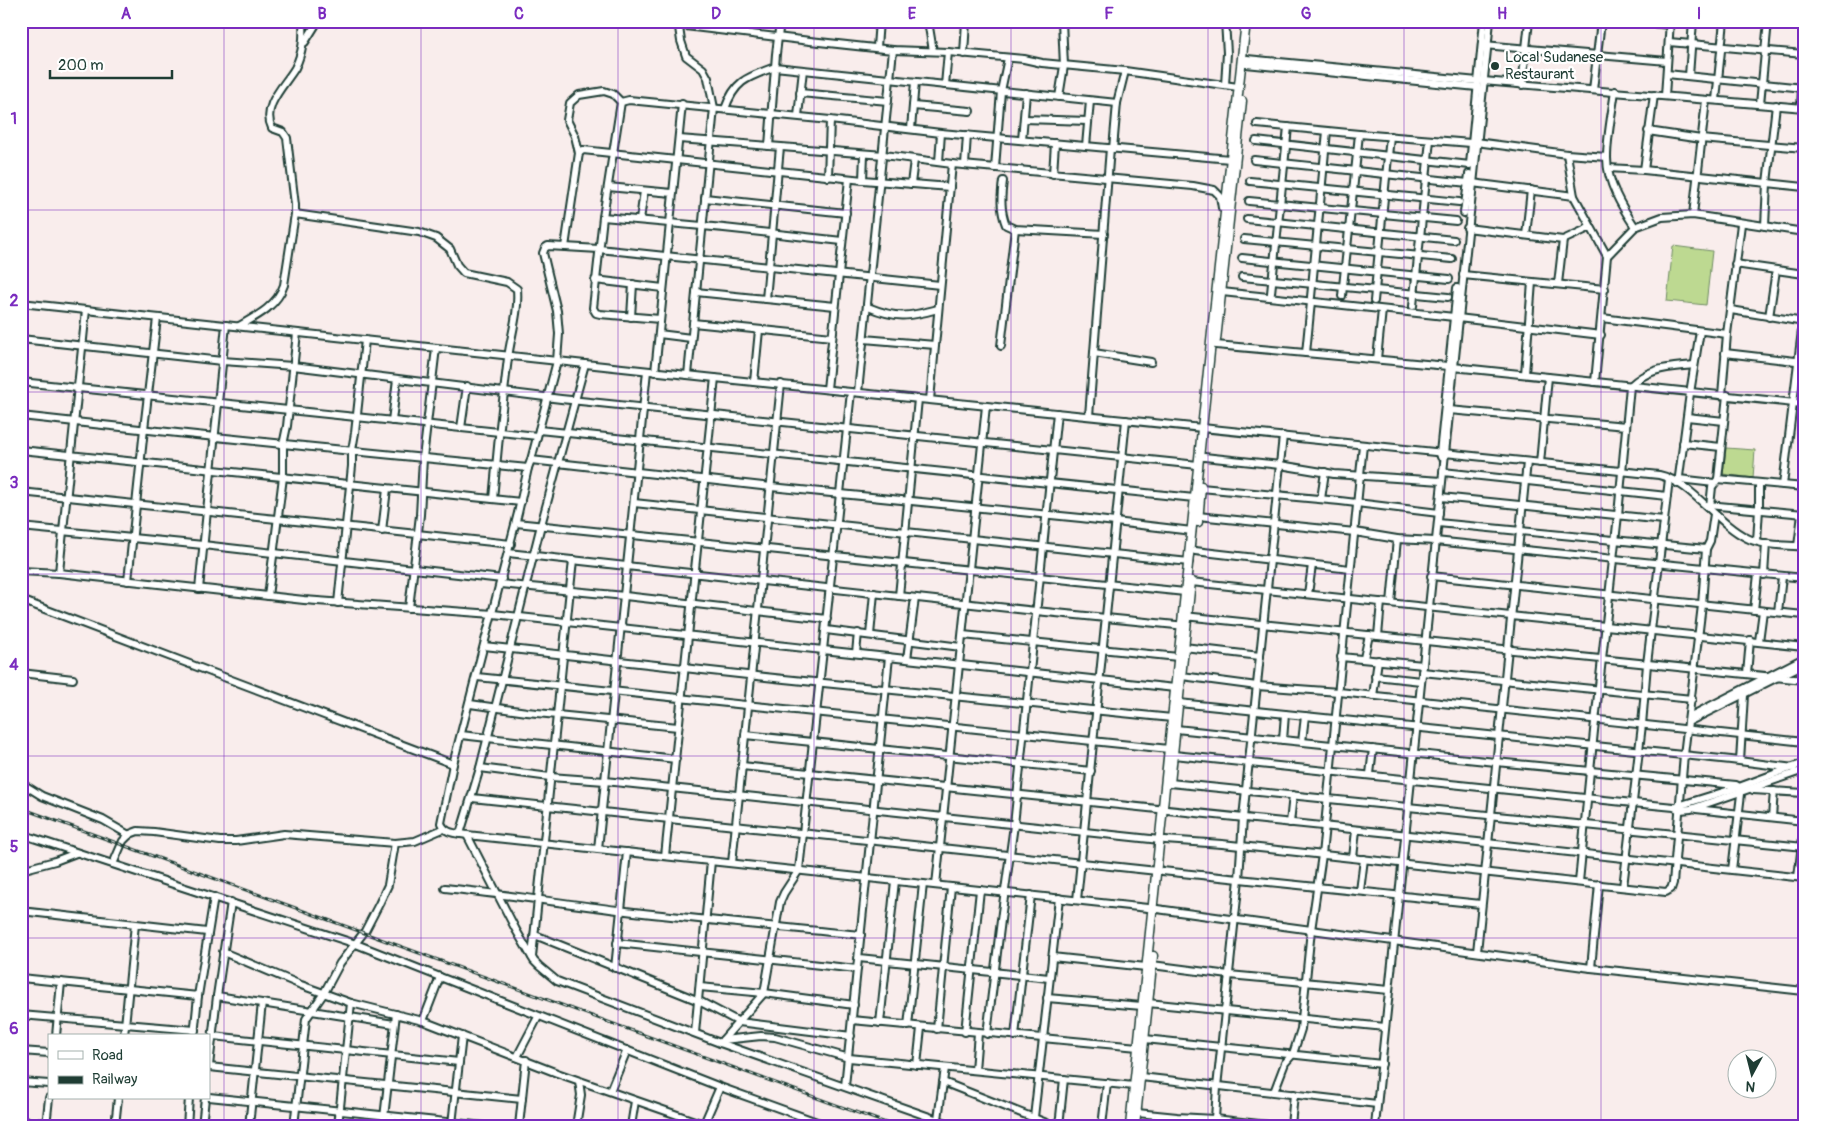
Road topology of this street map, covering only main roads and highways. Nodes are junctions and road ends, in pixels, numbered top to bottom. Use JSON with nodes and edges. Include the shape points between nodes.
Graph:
{"nodes":[{"id":1,"x":1246,"y":21,"type":"edge"},
{"id":2,"x":1251,"y":21,"type":"edge"},
{"id":3,"x":1228,"y":209,"type":"junction"},
{"id":4,"x":1205,"y":429,"type":"junction"},
{"id":5,"x":1185,"y":616,"type":"junction"},
{"id":6,"x":1184,"y":626,"type":"junction"},
{"id":7,"x":1171,"y":752,"type":"junction"},
{"id":8,"x":1165,"y":811,"type":"junction"},
{"id":9,"x":1145,"y":1004,"type":"junction"},
{"id":10,"x":1130,"y":1126,"type":"edge"},
{"id":11,"x":1135,"y":1126,"type":"edge"}],
"edges":[{"from":1,"to":3,"type":"main road","via":[[1230,159]]},
{"from":2,"to":3,"type":"main road"},
{"from":3,"to":4,"type":"main road"},
{"from":3,"to":4,"type":"main road","via":[[1222,292]]},
{"from":4,"to":5,"type":"main road"},
{"from":4,"to":5,"type":"main road","via":[[1194,498]]},
{"from":5,"to":6,"type":"main road"},
{"from":6,"to":7,"type":"main road","via":[[1178,657]]},
{"from":6,"to":7,"type":"main road","via":[[1182,676]]},
{"from":7,"to":8,"type":"main road"},
{"from":7,"to":8,"type":"main road"},
{"from":8,"to":9,"type":"main road"},
{"from":9,"to":10,"type":"main road"},
{"from":9,"to":11,"type":"main road","via":[[1145,1039]]}]}
